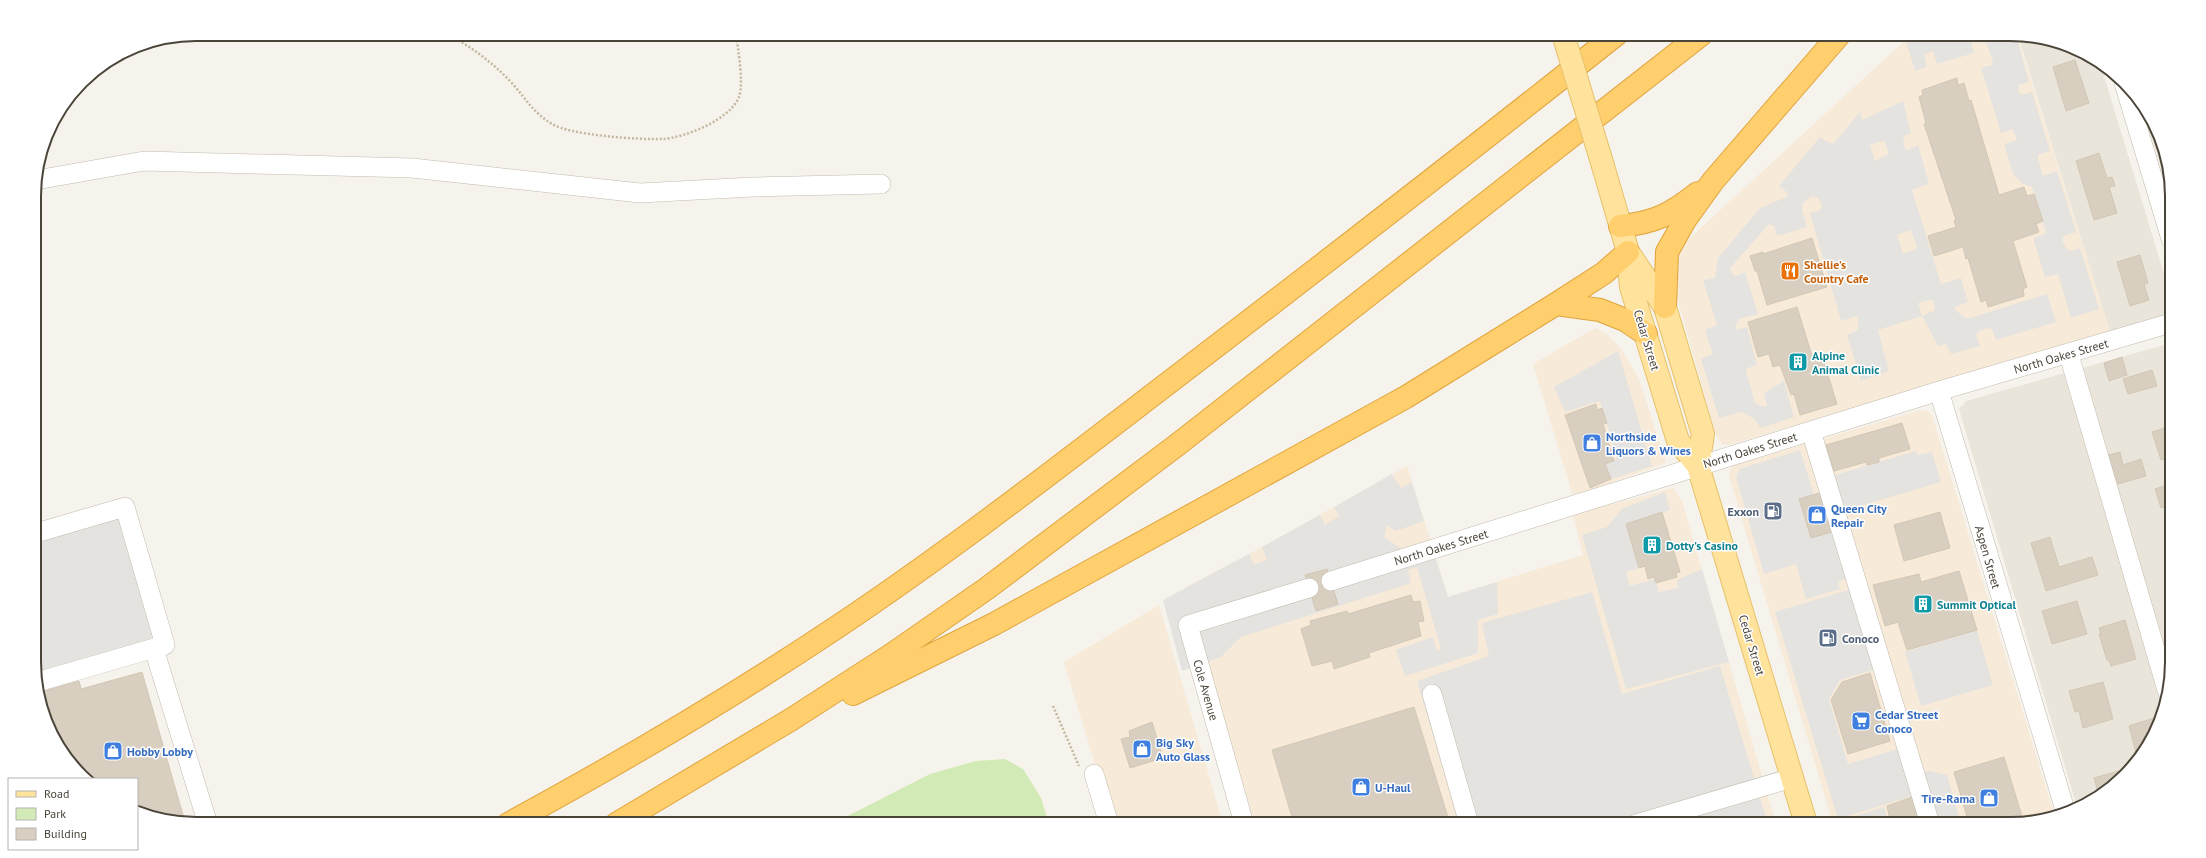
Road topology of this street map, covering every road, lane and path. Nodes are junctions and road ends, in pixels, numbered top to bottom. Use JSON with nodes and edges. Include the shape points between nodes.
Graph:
{"nodes":[{"id":1,"x":459,"y":41,"type":"edge"},
{"id":2,"x":737,"y":41,"type":"edge"},
{"id":3,"x":1565,"y":41,"type":"edge"},
{"id":4,"x":1608,"y":41,"type":"edge"},
{"id":5,"x":1693,"y":41,"type":"edge"},
{"id":6,"x":1834,"y":41,"type":"edge"},
{"id":7,"x":2128,"y":96,"type":"edge"},
{"id":8,"x":42,"y":179,"type":"edge"},
{"id":9,"x":1713,"y":181,"type":"junction"},
{"id":10,"x":881,"y":184,"type":"dead end"},
{"id":11,"x":2165,"y":219,"type":"edge"},
{"id":12,"x":1620,"y":226,"type":"junction"},
{"id":13,"x":1628,"y":252,"type":"junction"},
{"id":14,"x":1556,"y":304,"type":"junction"},
{"id":15,"x":1664,"y":307,"type":"junction"},
{"id":16,"x":2165,"y":325,"type":"edge"},
{"id":17,"x":1646,"y":334,"type":"junction"},
{"id":18,"x":2069,"y":354,"type":"junction"},
{"id":19,"x":1939,"y":391,"type":"junction"},
{"id":20,"x":1811,"y":431,"type":"junction"},
{"id":21,"x":1698,"y":466,"type":"junction"},
{"id":22,"x":41,"y":531,"type":"edge"},
{"id":23,"x":1331,"y":581,"type":"dead end"},
{"id":24,"x":1309,"y":588,"type":"dead end"},
{"id":25,"x":154,"y":649,"type":"junction"},
{"id":26,"x":2164,"y":680,"type":"edge"},
{"id":27,"x":42,"y":681,"type":"edge"},
{"id":28,"x":1432,"y":694,"type":"dead end"},
{"id":29,"x":1053,"y":706,"type":"dead end"},
{"id":30,"x":741,"y":750,"type":"junction"},
{"id":31,"x":1087,"y":771,"type":"joint"},
{"id":32,"x":1792,"y":778,"type":"junction"},
{"id":33,"x":2064,"y":807,"type":"edge"},
{"id":34,"x":206,"y":817,"type":"edge"},
{"id":35,"x":520,"y":817,"type":"edge"},
{"id":36,"x":628,"y":817,"type":"edge"},
{"id":37,"x":1106,"y":817,"type":"edge"},
{"id":38,"x":1242,"y":817,"type":"edge"},
{"id":39,"x":1467,"y":817,"type":"edge"},
{"id":40,"x":1660,"y":817,"type":"edge"},
{"id":41,"x":1804,"y":817,"type":"edge"},
{"id":42,"x":1928,"y":817,"type":"edge"}],
"edges":[{"from":1,"to":2,"type":"path","via":[[488,60],[511,83],[530,108],[553,125],[585,134],[662,139],[692,132],[713,122],[728,111],[739,97],[741,71]]},
{"from":3,"to":12,"type":"main road","name":"Cedar Street","bridge":true},
{"from":4,"to":35,"type":"highway","via":[[1241,327],[940,556],[761,676],[622,760]]},
{"from":5,"to":30,"type":"highway","via":[[1059,535],[891,655]]},
{"from":6,"to":9,"type":"highway"},
{"from":7,"to":11,"type":"street"},
{"from":8,"to":10,"type":"street","via":[[144,161],[412,168],[640,193]]},
{"from":9,"to":12,"type":"highway","via":[[1680,207],[1662,217],[1643,224]]},
{"from":9,"to":15,"type":"highway","via":[[1685,220],[1667,252]]},
{"from":12,"to":13,"type":"main road","name":"Cedar Street"},
{"from":13,"to":14,"type":"highway","via":[[1604,273]]},
{"from":13,"to":15,"type":"main road","name":"Cedar Street"},
{"from":13,"to":17,"type":"main road","name":"Cedar Street","via":[[1631,287]]},
{"from":14,"to":17,"type":"highway","via":[[1600,310],[1625,320]]},
{"from":14,"to":30,"type":"highway","via":[[1406,397],[994,624]]},
{"from":15,"to":21,"type":"main road","name":"Cedar Street","via":[[1703,434]]},
{"from":16,"to":18,"type":"street","name":"North Oakes Street"},
{"from":17,"to":21,"type":"main road","name":"Cedar Street","via":[[1678,441]]},
{"from":18,"to":19,"type":"street","name":"North Oakes Street"},
{"from":18,"to":26,"type":"street"},
{"from":19,"to":20,"type":"street","name":"North Oakes Street"},
{"from":19,"to":33,"type":"street","name":"Aspen Street"},
{"from":20,"to":21,"type":"street","name":"North Oakes Street"},
{"from":20,"to":42,"type":"street"},
{"from":21,"to":23,"type":"street","name":"North Oakes Street"},
{"from":21,"to":32,"type":"main road","name":"Cedar Street"},
{"from":22,"to":25,"type":"street","via":[[125,507],[165,645]]},
{"from":24,"to":38,"type":"street","name":"Cole Avenue","via":[[1188,625]]},
{"from":25,"to":27,"type":"street"},
{"from":25,"to":34,"type":"street"},
{"from":28,"to":39,"type":"street"},
{"from":29,"to":31,"type":"path"},
{"from":30,"to":36,"type":"highway"},
{"from":31,"to":37,"type":"street"},
{"from":32,"to":40,"type":"street"},
{"from":32,"to":41,"type":"main road","name":"Cedar Street"}]}
